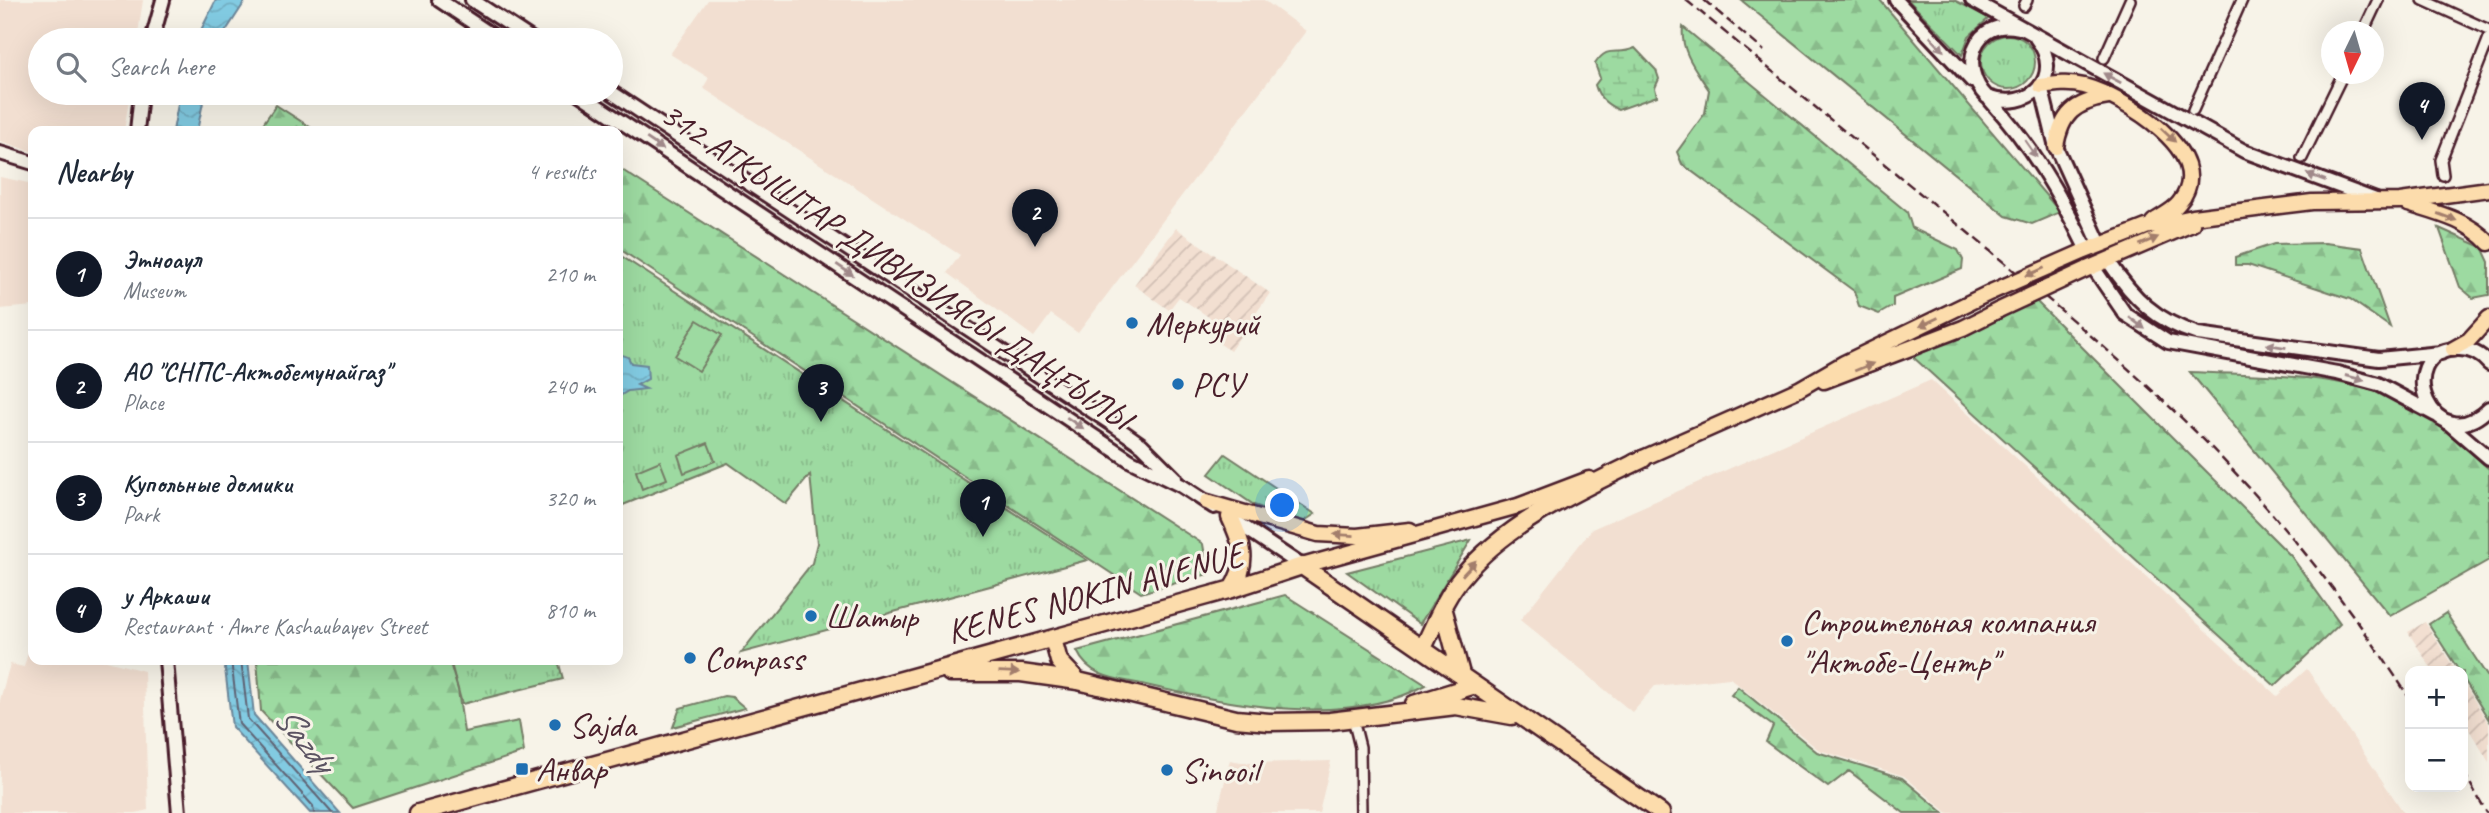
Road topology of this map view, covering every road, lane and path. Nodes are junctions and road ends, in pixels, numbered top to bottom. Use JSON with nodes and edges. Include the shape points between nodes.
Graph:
{"nodes":[{"id":1,"x":163,"y":0,"type":"edge"},
{"id":2,"x":439,"y":0,"type":"edge"},
{"id":3,"x":472,"y":0,"type":"edge"},
{"id":4,"x":1896,"y":0,"type":"edge"},
{"id":5,"x":1972,"y":0,"type":"edge"},
{"id":6,"x":2130,"y":0,"type":"edge"},
{"id":7,"x":2242,"y":0,"type":"edge"},
{"id":8,"x":2378,"y":0,"type":"edge"},
{"id":9,"x":2423,"y":0,"type":"edge"},
{"id":10,"x":2368,"y":21,"type":"edge"},
{"id":11,"x":155,"y":28,"type":"edge"},
{"id":12,"x":481,"y":28,"type":"edge"},
{"id":13,"x":515,"y":28,"type":"edge"},
{"id":14,"x":2489,"y":30,"type":"edge"},
{"id":15,"x":2029,"y":32,"type":"junction"},
{"id":16,"x":2489,"y":38,"type":"edge"},
{"id":17,"x":2105,"y":58,"type":"dead end"},
{"id":18,"x":2338,"y":84,"type":"edge"},
{"id":19,"x":2041,"y":86,"type":"junction"},
{"id":20,"x":1983,"y":92,"type":"junction"},
{"id":21,"x":2108,"y":97,"type":"junction"},
{"id":22,"x":623,"y":100,"type":"edge"},
{"id":23,"x":140,"y":105,"type":"edge"},
{"id":24,"x":596,"y":105,"type":"edge"},
{"id":25,"x":2193,"y":110,"type":"dead end"},
{"id":26,"x":138,"y":126,"type":"edge"},
{"id":27,"x":2056,"y":147,"type":"junction"},
{"id":28,"x":0,"y":153,"type":"edge"},
{"id":29,"x":2302,"y":158,"type":"dead end"},
{"id":30,"x":28,"y":161,"type":"edge"},
{"id":31,"x":2443,"y":175,"type":"dead end"},
{"id":32,"x":2489,"y":189,"type":"edge"},
{"id":33,"x":2380,"y":201,"type":"junction"},
{"id":34,"x":2400,"y":201,"type":"junction"},
{"id":35,"x":2241,"y":209,"type":"junction"},
{"id":36,"x":2146,"y":226,"type":"junction"},
{"id":37,"x":2099,"y":243,"type":"dead end"},
{"id":38,"x":2489,"y":243,"type":"edge"},
{"id":39,"x":2083,"y":251,"type":"junction"},
{"id":40,"x":2109,"y":262,"type":"dead end"},
{"id":41,"x":2091,"y":270,"type":"junction"},
{"id":42,"x":2489,"y":318,"type":"edge"},
{"id":43,"x":964,"y":326,"type":"junction"},
{"id":44,"x":953,"y":341,"type":"junction"},
{"id":45,"x":2447,"y":351,"type":"junction"},
{"id":46,"x":2489,"y":364,"type":"edge"},
{"id":47,"x":1799,"y":389,"type":"junction"},
{"id":48,"x":1062,"y":391,"type":"junction"},
{"id":49,"x":1051,"y":407,"type":"junction"},
{"id":50,"x":2489,"y":408,"type":"edge"},
{"id":51,"x":2441,"y":418,"type":"junction"},
{"id":52,"x":2489,"y":458,"type":"edge"},
{"id":53,"x":1643,"y":459,"type":"junction"},
{"id":54,"x":1182,"y":486,"type":"junction"},
{"id":55,"x":1207,"y":502,"type":"junction"},
{"id":56,"x":1230,"y":517,"type":"junction"},
{"id":57,"x":1460,"y":523,"type":"junction"},
{"id":58,"x":1303,"y":566,"type":"junction"},
{"id":59,"x":1232,"y":589,"type":"junction"},
{"id":60,"x":1443,"y":607,"type":"junction"},
{"id":61,"x":1053,"y":639,"type":"junction"},
{"id":62,"x":1423,"y":648,"type":"junction"},
{"id":63,"x":166,"y":665,"type":"edge"},
{"id":64,"x":1461,"y":674,"type":"junction"},
{"id":65,"x":916,"y":675,"type":"junction"},
{"id":66,"x":1078,"y":681,"type":"junction"},
{"id":67,"x":1475,"y":685,"type":"junction"},
{"id":68,"x":1392,"y":713,"type":"junction"},
{"id":69,"x":1518,"y":717,"type":"junction"},
{"id":70,"x":1353,"y":719,"type":"junction"},
{"id":71,"x":179,"y":813,"type":"edge"},
{"id":72,"x":418,"y":813,"type":"edge"},
{"id":73,"x":1361,"y":813,"type":"edge"},
{"id":74,"x":1661,"y":813,"type":"edge"}],
"edges":[{"from":1,"to":11,"type":"main road"},
{"from":2,"to":12,"type":"main road"},
{"from":3,"to":13,"type":"main road"},
{"from":4,"to":20,"type":"main road","one_way":true},
{"from":5,"to":15,"type":"main road"},
{"from":6,"to":17,"type":"street"},
{"from":7,"to":25,"type":"street"},
{"from":8,"to":10,"type":"street"},
{"from":9,"to":14,"type":"street"},
{"from":15,"to":19,"type":"main road","via":[[2046,56]]},
{"from":15,"to":20,"type":"main road","via":[[2000,27],[1979,39],[1970,63]]},
{"from":33,"to":15,"type":"main road","one_way":true,"via":[[2244,151]]},
{"from":16,"to":31,"type":"street","via":[[2441,160]]},
{"from":18,"to":29,"type":"street"},
{"from":19,"to":20,"type":"main road","via":[[2014,102]]},
{"from":19,"to":21,"type":"main road","via":[[2081,85]]},
{"from":19,"to":27,"type":"main road"},
{"from":20,"to":39,"type":"main road","one_way":true,"via":[[2047,172]]},
{"from":21,"to":27,"type":"main road","via":[[2079,104],[2068,113],[2059,127]]},
{"from":21,"to":36,"type":"main road","one_way":true,"via":[[2159,127],[2179,145],[2186,162],[2182,201]]},
{"from":22,"to":43,"type":"main road","name":"312 АТҚЫШТАР ДИВИЗИЯСЫ ДАҢҒЫЛЫ"},
{"from":23,"to":26,"type":"main road"},
{"from":24,"to":44,"type":"main road","name":"312 АТҚЫШТАР ДИВИЗИЯСЫ ДАҢҒЫЛЫ","one_way":true},
{"from":27,"to":37,"type":"main road"},
{"from":28,"to":30,"type":"main road"},
{"from":32,"to":34,"type":"main road"},
{"from":33,"to":34,"type":"main road"},
{"from":33,"to":35,"type":"main road"},
{"from":34,"to":38,"type":"main road","one_way":true,"via":[[2454,219]]},
{"from":35,"to":36,"type":"main road"},
{"from":41,"to":35,"type":"main road","one_way":true,"via":[[2182,228]]},
{"from":36,"to":39,"type":"main road"},
{"from":39,"to":47,"type":"main road","one_way":true,"bridge":true,"via":[[1844,363]]},
{"from":45,"to":40,"type":"main road","one_way":true,"via":[[2379,359],[2198,334],[2174,327],[2141,304]]},
{"from":47,"to":41,"type":"main road","one_way":true,"bridge":true,"via":[[1850,373]]},
{"from":41,"to":51,"type":"main road","one_way":true,"via":[[2125,314],[2168,342],[2378,384]]},
{"from":42,"to":45,"type":"main road","via":[[2469,340]]},
{"from":43,"to":44,"type":"main road"},
{"from":43,"to":48,"type":"main road","name":"312 АТҚЫШТАР ДИВИЗИЯСЫ ДАҢҒЫЛЫ"},
{"from":44,"to":49,"type":"main road","name":"312 АТҚЫШТАР ДИВИЗИЯСЫ ДАҢҒЫЛЫ"},
{"from":45,"to":46,"type":"main road","via":[[2477,353]]},
{"from":45,"to":51,"type":"main road","via":[[2431,361],[2422,384],[2423,395]]},
{"from":47,"to":53,"type":"main road"},
{"from":48,"to":49,"type":"main road"},
{"from":48,"to":54,"type":"main road","name":"312 АТҚЫШТАР ДИВИЗИЯСЫ ДАҢҒЫЛЫ","via":[[1142,445]]},
{"from":49,"to":54,"type":"main road","name":"312 АТҚЫШТАР ДИВИЗИЯСЫ ДАҢҒЫЛЫ","one_way":true,"via":[[1131,461]]},
{"from":50,"to":51,"type":"main road","via":[[2469,422]]},
{"from":51,"to":52,"type":"main road"},
{"from":53,"to":57,"type":"main road"},
{"from":60,"to":53,"type":"highway","one_way":true,"via":[[1483,552],[1520,526]]},
{"from":54,"to":55,"type":"main road","name":"312 АТҚЫШТАР ДИВИЗИЯСЫ ДАҢҒЫЛЫ"},
{"from":55,"to":56,"type":"main road","name":"312 АТҚЫШТАР ДИВИЗИЯСЫ ДАҢҒЫЛЫ"},
{"from":57,"to":55,"type":"main road","one_way":true,"via":[[1357,536],[1318,534]]},
{"from":56,"to":58,"type":"main road","name":"312 АТҚЫШТАР ДИВИЗИЯСЫ ДАҢҒЫЛЫ"},
{"from":56,"to":59,"type":"highway","via":[[1245,554]]},
{"from":57,"to":58,"type":"main road"},
{"from":58,"to":59,"type":"highway","name":"KENES NOKIN AVENUE"},
{"from":58,"to":62,"type":"highway","name":"312 АТҚЫШТАР ДИВИЗИЯСЫ ДАҢҒЫЛЫ"},
{"from":59,"to":61,"type":"highway","name":"KENES NOKIN AVENUE"},
{"from":60,"to":62,"type":"highway"},
{"from":60,"to":64,"type":"highway"},
{"from":61,"to":65,"type":"highway","name":"KENES NOKIN AVENUE"},
{"from":61,"to":66,"type":"highway","via":[[1059,661]]},
{"from":62,"to":64,"type":"highway","name":"312 АТҚЫШТАР ДИВИЗИЯСЫ ДАҢҒЫЛЫ"},
{"from":63,"to":71,"type":"main road"},
{"from":64,"to":67,"type":"highway","name":"312 АТҚЫШТАР ДИВИЗИЯСЫ ДАҢҒЫЛЫ"},
{"from":65,"to":66,"type":"highway","one_way":true,"via":[[1021,673]]},
{"from":65,"to":72,"type":"highway","name":"KENES NOKIN AVENUE"},
{"from":66,"to":70,"type":"highway","via":[[1236,719]]},
{"from":67,"to":68,"type":"highway"},
{"from":67,"to":69,"type":"highway","name":"312 АТҚЫШТАР ДИВИЗИЯСЫ ДАҢҒЫЛЫ"},
{"from":68,"to":69,"type":"highway","via":[[1456,706]]},
{"from":68,"to":70,"type":"highway"},
{"from":69,"to":74,"type":"highway","name":"312 АТҚЫШТАР ДИВИЗИЯСЫ ДАҢҒЫЛЫ"},
{"from":70,"to":73,"type":"street","via":[[1360,747]]}]}
